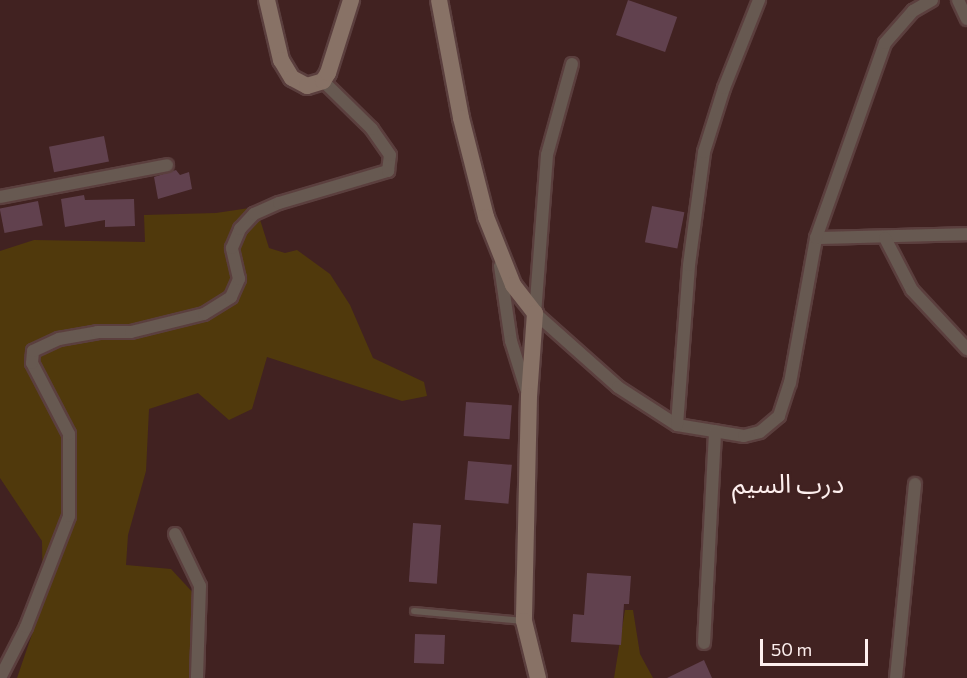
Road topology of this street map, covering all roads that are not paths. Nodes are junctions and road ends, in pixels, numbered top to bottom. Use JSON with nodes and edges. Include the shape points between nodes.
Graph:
{"nodes":[{"id":1,"x":267,"y":0,"type":"edge"},
{"id":2,"x":351,"y":0,"type":"edge"},
{"id":3,"x":439,"y":0,"type":"edge"},
{"id":4,"x":759,"y":0,"type":"edge"},
{"id":5,"x":932,"y":0,"type":"edge"},
{"id":6,"x":958,"y":0,"type":"edge"},
{"id":7,"x":967,"y":19,"type":"edge"},
{"id":8,"x":572,"y":64,"type":"dead end"},
{"id":9,"x":323,"y":81,"type":"junction"},
{"id":10,"x":167,"y":165,"type":"dead end"},
{"id":11,"x":0,"y":197,"type":"edge"},
{"id":12,"x":967,"y":234,"type":"edge"},
{"id":13,"x":816,"y":238,"type":"junction"},
{"id":14,"x":885,"y":238,"type":"junction"},
{"id":15,"x":498,"y":250,"type":"junction"},
{"id":16,"x":535,"y":313,"type":"junction"},
{"id":17,"x":967,"y":349,"type":"edge"},
{"id":18,"x":528,"y":396,"type":"junction"},
{"id":19,"x":677,"y":424,"type":"junction"},
{"id":20,"x":715,"y":431,"type":"junction"},
{"id":21,"x":915,"y":484,"type":"dead end"},
{"id":22,"x":175,"y":534,"type":"dead end"},
{"id":23,"x":414,"y":611,"type":"dead end"},
{"id":24,"x":525,"y":621,"type":"junction"},
{"id":25,"x":704,"y":644,"type":"dead end"},
{"id":26,"x":0,"y":678,"type":"edge"},
{"id":27,"x":197,"y":678,"type":"edge"},
{"id":28,"x":538,"y":678,"type":"edge"},
{"id":29,"x":896,"y":678,"type":"edge"}],
"edges":[{"from":1,"to":9,"type":"street","via":[[281,60],[292,78],[307,87]]},
{"from":2,"to":9,"type":"street","via":[[333,62]]},
{"from":3,"to":15,"type":"street","via":[[461,118]]},
{"from":4,"to":19,"type":"street","via":[[704,152],[689,265]]},
{"from":5,"to":13,"type":"street","via":[[913,11],[885,43]]},
{"from":6,"to":7,"type":"street"},
{"from":8,"to":16,"type":"street","via":[[547,155]]},
{"from":9,"to":26,"type":"street","via":[[372,129],[390,154],[388,171],[254,214],[240,229],[232,248],[239,279],[231,297],[204,314],[131,332],[97,332],[59,339],[33,351],[32,363],[69,434],[69,516],[26,627]]},
{"from":10,"to":11,"type":"street"},
{"from":12,"to":14,"type":"street"},
{"from":13,"to":14,"type":"street"},
{"from":13,"to":20,"type":"street","via":[[790,383],[779,417],[760,432],[744,435]]},
{"from":14,"to":17,"type":"street","via":[[912,290]]},
{"from":15,"to":16,"type":"street","via":[[513,285]]},
{"from":15,"to":18,"type":"street","via":[[511,341]]},
{"from":16,"to":18,"type":"street"},
{"from":16,"to":19,"type":"street","via":[[618,387]]},
{"from":18,"to":24,"type":"street"},
{"from":19,"to":20,"type":"street"},
{"from":20,"to":25,"type":"street"},
{"from":21,"to":29,"type":"street"},
{"from":22,"to":27,"type":"street","via":[[200,586]]},
{"from":23,"to":24,"type":"lane"},
{"from":24,"to":28,"type":"street"}]}
